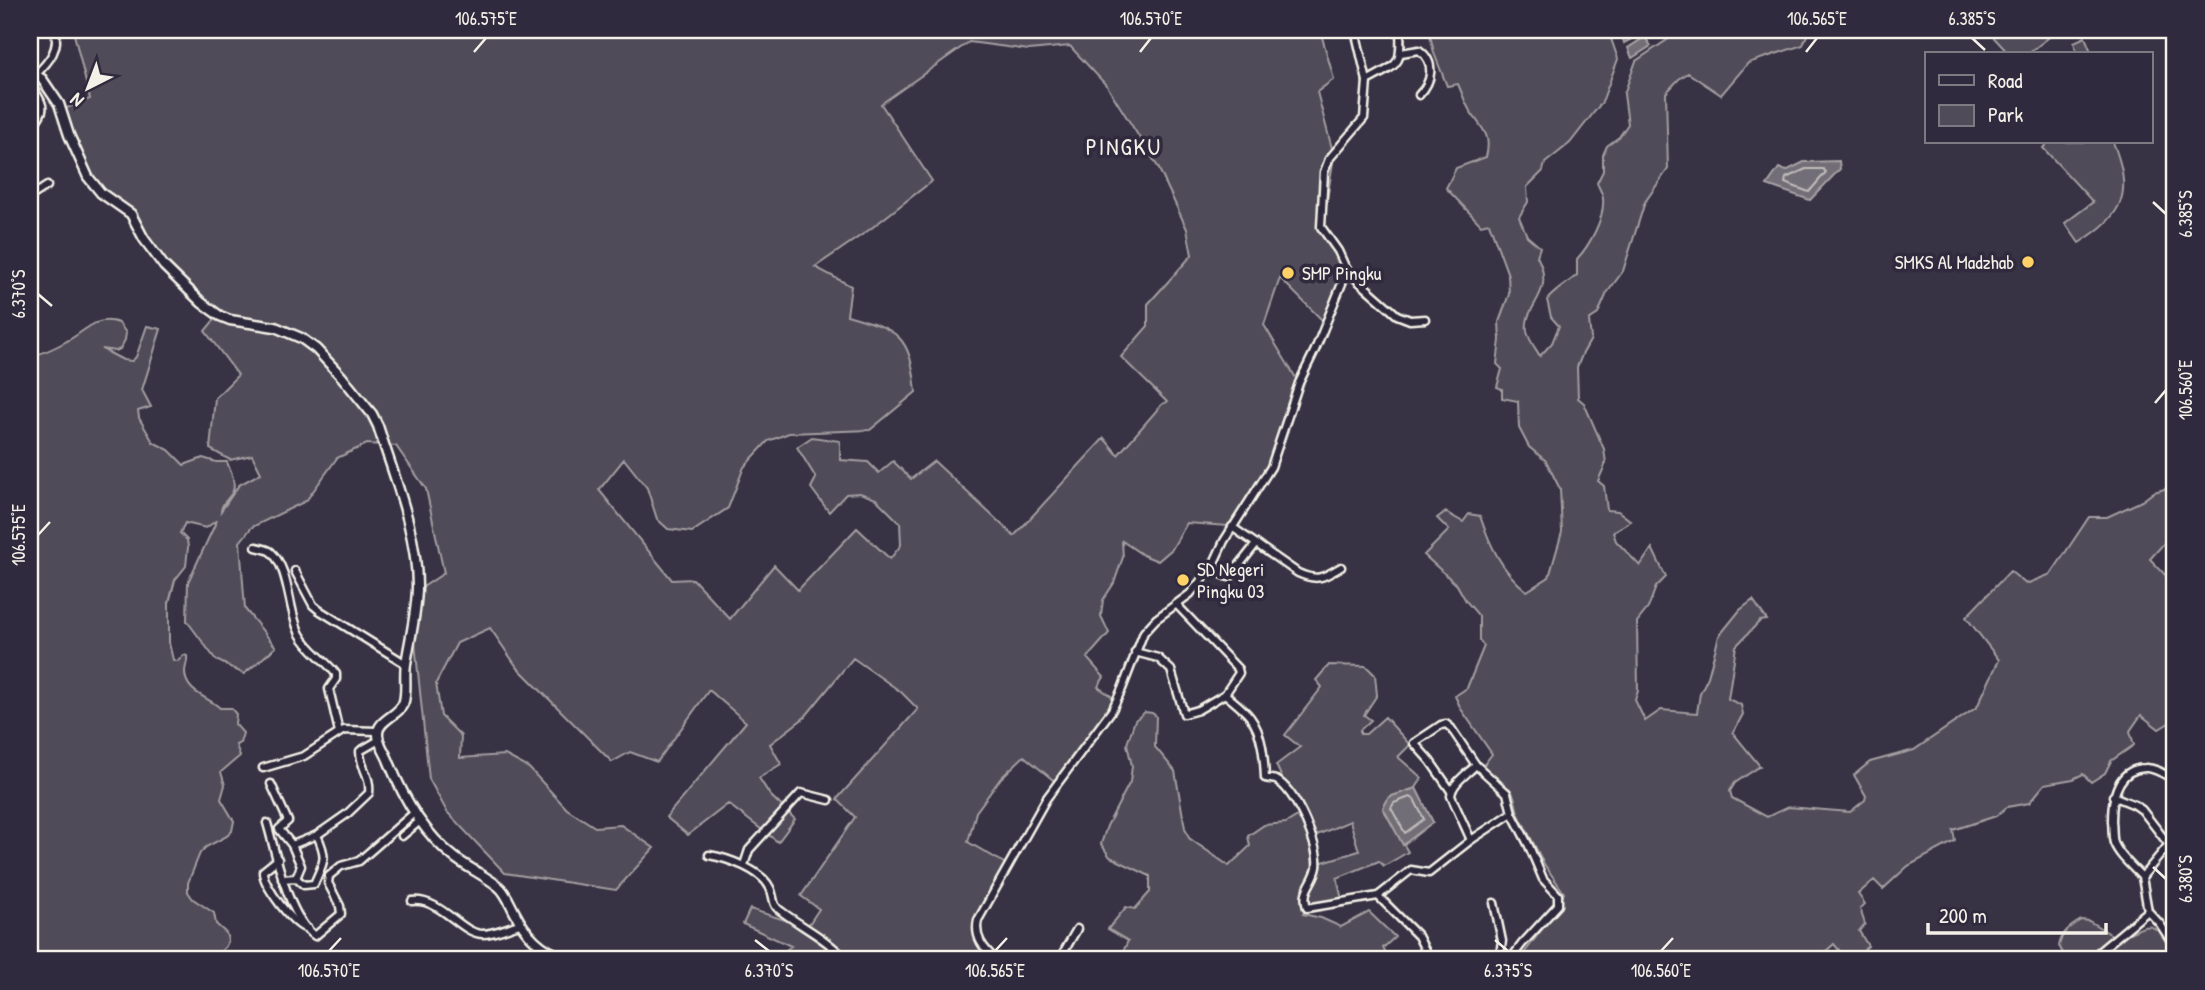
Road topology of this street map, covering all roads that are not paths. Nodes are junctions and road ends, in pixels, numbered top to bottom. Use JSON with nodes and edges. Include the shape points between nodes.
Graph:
{"nodes":[{"id":1,"x":54,"y":30,"type":"edge"},
{"id":2,"x":1355,"y":30,"type":"edge"},
{"id":3,"x":1400,"y":30,"type":"edge"},
{"id":4,"x":2164,"y":30,"type":"edge"},
{"id":5,"x":2175,"y":40,"type":"edge"},
{"id":6,"x":1401,"y":53,"type":"junction"},
{"id":7,"x":33,"y":72,"type":"edge"},
{"id":8,"x":1367,"y":81,"type":"junction"},
{"id":9,"x":30,"y":83,"type":"edge"},
{"id":10,"x":1419,"y":95,"type":"dead end"},
{"id":11,"x":30,"y":130,"type":"edge"},
{"id":12,"x":47,"y":186,"type":"dead end"},
{"id":13,"x":30,"y":197,"type":"edge"},
{"id":14,"x":1347,"y":271,"type":"junction"},
{"id":15,"x":1425,"y":319,"type":"dead end"},
{"id":16,"x":1233,"y":527,"type":"junction"},
{"id":17,"x":1256,"y":544,"type":"junction"},
{"id":18,"x":256,"y":547,"type":"dead end"},
{"id":19,"x":1212,"y":567,"type":"junction"},
{"id":20,"x":1341,"y":567,"type":"dead end"},
{"id":21,"x":295,"y":571,"type":"dead end"},
{"id":22,"x":1177,"y":605,"type":"junction"},
{"id":23,"x":1135,"y":652,"type":"junction"},
{"id":24,"x":406,"y":664,"type":"junction"},
{"id":25,"x":1225,"y":694,"type":"junction"},
{"id":26,"x":339,"y":732,"type":"junction"},
{"id":27,"x":378,"y":736,"type":"junction"},
{"id":28,"x":1476,"y":765,"type":"junction"},
{"id":29,"x":263,"y":768,"type":"dead end"},
{"id":30,"x":2175,"y":780,"type":"edge"},
{"id":31,"x":271,"y":784,"type":"dead end"},
{"id":32,"x":1451,"y":791,"type":"junction"},
{"id":33,"x":2113,"y":796,"type":"junction"},
{"id":34,"x":829,"y":800,"type":"dead end"},
{"id":35,"x":414,"y":813,"type":"junction"},
{"id":36,"x":1512,"y":813,"type":"junction"},
{"id":37,"x":420,"y":821,"type":"junction"},
{"id":38,"x":267,"y":822,"type":"dead end"},
{"id":39,"x":317,"y":835,"type":"junction"},
{"id":40,"x":402,"y":836,"type":"dead end"},
{"id":41,"x":2175,"y":837,"type":"edge"},
{"id":42,"x":1471,"y":840,"type":"junction"},
{"id":43,"x":292,"y":845,"type":"junction"},
{"id":44,"x":2169,"y":845,"type":"junction"},
{"id":45,"x":709,"y":855,"type":"dead end"},
{"id":46,"x":278,"y":859,"type":"junction"},
{"id":47,"x":744,"y":865,"type":"junction"},
{"id":48,"x":2142,"y":877,"type":"junction"},
{"id":49,"x":296,"y":878,"type":"junction"},
{"id":50,"x":282,"y":879,"type":"junction"},
{"id":51,"x":1378,"y":896,"type":"junction"},
{"id":52,"x":412,"y":901,"type":"dead end"},
{"id":53,"x":1494,"y":903,"type":"dead end"},
{"id":54,"x":2148,"y":911,"type":"junction"},
{"id":55,"x":520,"y":924,"type":"junction"},
{"id":56,"x":308,"y":929,"type":"junction"},
{"id":57,"x":1077,"y":929,"type":"dead end"},
{"id":58,"x":2175,"y":947,"type":"edge"},
{"id":59,"x":586,"y":960,"type":"edge"},
{"id":60,"x":846,"y":960,"type":"edge"},
{"id":61,"x":996,"y":960,"type":"edge"},
{"id":62,"x":1059,"y":960,"type":"edge"},
{"id":63,"x":1430,"y":960,"type":"edge"},
{"id":64,"x":1499,"y":960,"type":"edge"},
{"id":65,"x":1510,"y":960,"type":"edge"},
{"id":66,"x":2089,"y":960,"type":"edge"}],
"edges":[{"from":1,"to":7,"type":"street","via":[[55,48],[47,63]]},
{"from":2,"to":8,"type":"street"},
{"from":3,"to":6,"type":"street"},
{"from":4,"to":5,"type":"street"},
{"from":6,"to":8,"type":"street","via":[[1394,65]]},
{"from":6,"to":10,"type":"street","via":[[1419,50],[1427,57],[1430,82]]},
{"from":7,"to":24,"type":"street","via":[[59,104],[88,177],[101,193],[131,214],[164,266],[220,316],[275,327],[301,338],[372,414],[405,512],[415,561],[414,627]]},
{"from":8,"to":14,"type":"street","via":[[1364,118],[1329,159],[1324,172],[1321,227]]},
{"from":9,"to":11,"type":"street","via":[[44,108]]},
{"from":12,"to":13,"type":"street"},
{"from":14,"to":15,"type":"street","via":[[1397,315]]},
{"from":14,"to":16,"type":"street","via":[[1299,383],[1271,467]]},
{"from":16,"to":17,"type":"street"},
{"from":16,"to":19,"type":"street"},
{"from":17,"to":19,"type":"street","via":[[1230,577]]},
{"from":17,"to":20,"type":"street","via":[[1309,578]]},
{"from":18,"to":26,"type":"street","via":[[275,557],[301,637],[336,674],[329,689]]},
{"from":19,"to":22,"type":"street"},
{"from":21,"to":24,"type":"street","via":[[313,605]]},
{"from":22,"to":23,"type":"street","via":[[1144,632]]},
{"from":22,"to":25,"type":"street","via":[[1238,669]]},
{"from":23,"to":25,"type":"street","via":[[1158,658],[1171,670],[1185,714]]},
{"from":23,"to":61,"type":"street","via":[[1112,710],[1046,799],[978,920],[978,937]]},
{"from":24,"to":27,"type":"street","via":[[404,701],[380,726]]},
{"from":25,"to":51,"type":"street","via":[[1255,725],[1265,778],[1283,786],[1314,839],[1317,869],[1304,893],[1307,908]]},
{"from":26,"to":27,"type":"street"},
{"from":26,"to":29,"type":"street","via":[[304,756]]},
{"from":27,"to":35,"type":"street"},
{"from":27,"to":39,"type":"street","via":[[359,751],[370,781],[369,793]]},
{"from":28,"to":32,"type":"street"},
{"from":28,"to":32,"type":"street","via":[[1446,724],[1414,743]]},
{"from":28,"to":36,"type":"street","via":[[1507,793]]},
{"from":30,"to":33,"type":"street","via":[[2145,767],[2122,779]]},
{"from":31,"to":43,"type":"street","via":[[288,821],[279,829]]},
{"from":32,"to":42,"type":"street"},
{"from":33,"to":44,"type":"street","via":[[2141,810]]},
{"from":33,"to":48,"type":"street","via":[[2113,841]]},
{"from":34,"to":47,"type":"street","via":[[801,793],[749,850]]},
{"from":35,"to":37,"type":"street"},
{"from":35,"to":56,"type":"street","via":[[359,862],[341,866],[329,876],[341,914],[318,935]]},
{"from":36,"to":42,"type":"street"},
{"from":36,"to":65,"type":"street","via":[[1543,879],[1559,901]]},
{"from":37,"to":40,"type":"street"},
{"from":37,"to":55,"type":"street","via":[[452,856],[500,887]]},
{"from":38,"to":46,"type":"street"},
{"from":39,"to":43,"type":"street"},
{"from":39,"to":49,"type":"street","via":[[325,857],[314,884],[304,885]]},
{"from":41,"to":44,"type":"street"},
{"from":42,"to":51,"type":"street","via":[[1429,873],[1411,870]]},
{"from":43,"to":49,"type":"street","via":[[301,866]]},
{"from":44,"to":48,"type":"street"},
{"from":45,"to":47,"type":"street"},
{"from":46,"to":50,"type":"street"},
{"from":46,"to":56,"type":"street","via":[[263,871],[263,878],[299,926]]},
{"from":47,"to":60,"type":"street","via":[[768,884],[779,911]]},
{"from":48,"to":54,"type":"street"},
{"from":49,"to":50,"type":"street"},
{"from":50,"to":56,"type":"street"},
{"from":51,"to":63,"type":"street","via":[[1418,936]]},
{"from":52,"to":55,"type":"street","via":[[427,901],[477,933]]},
{"from":53,"to":64,"type":"street","via":[[1502,941]]},
{"from":54,"to":58,"type":"street"},
{"from":54,"to":66,"type":"street"},
{"from":55,"to":59,"type":"street","via":[[550,952]]},
{"from":57,"to":62,"type":"street"}]}
